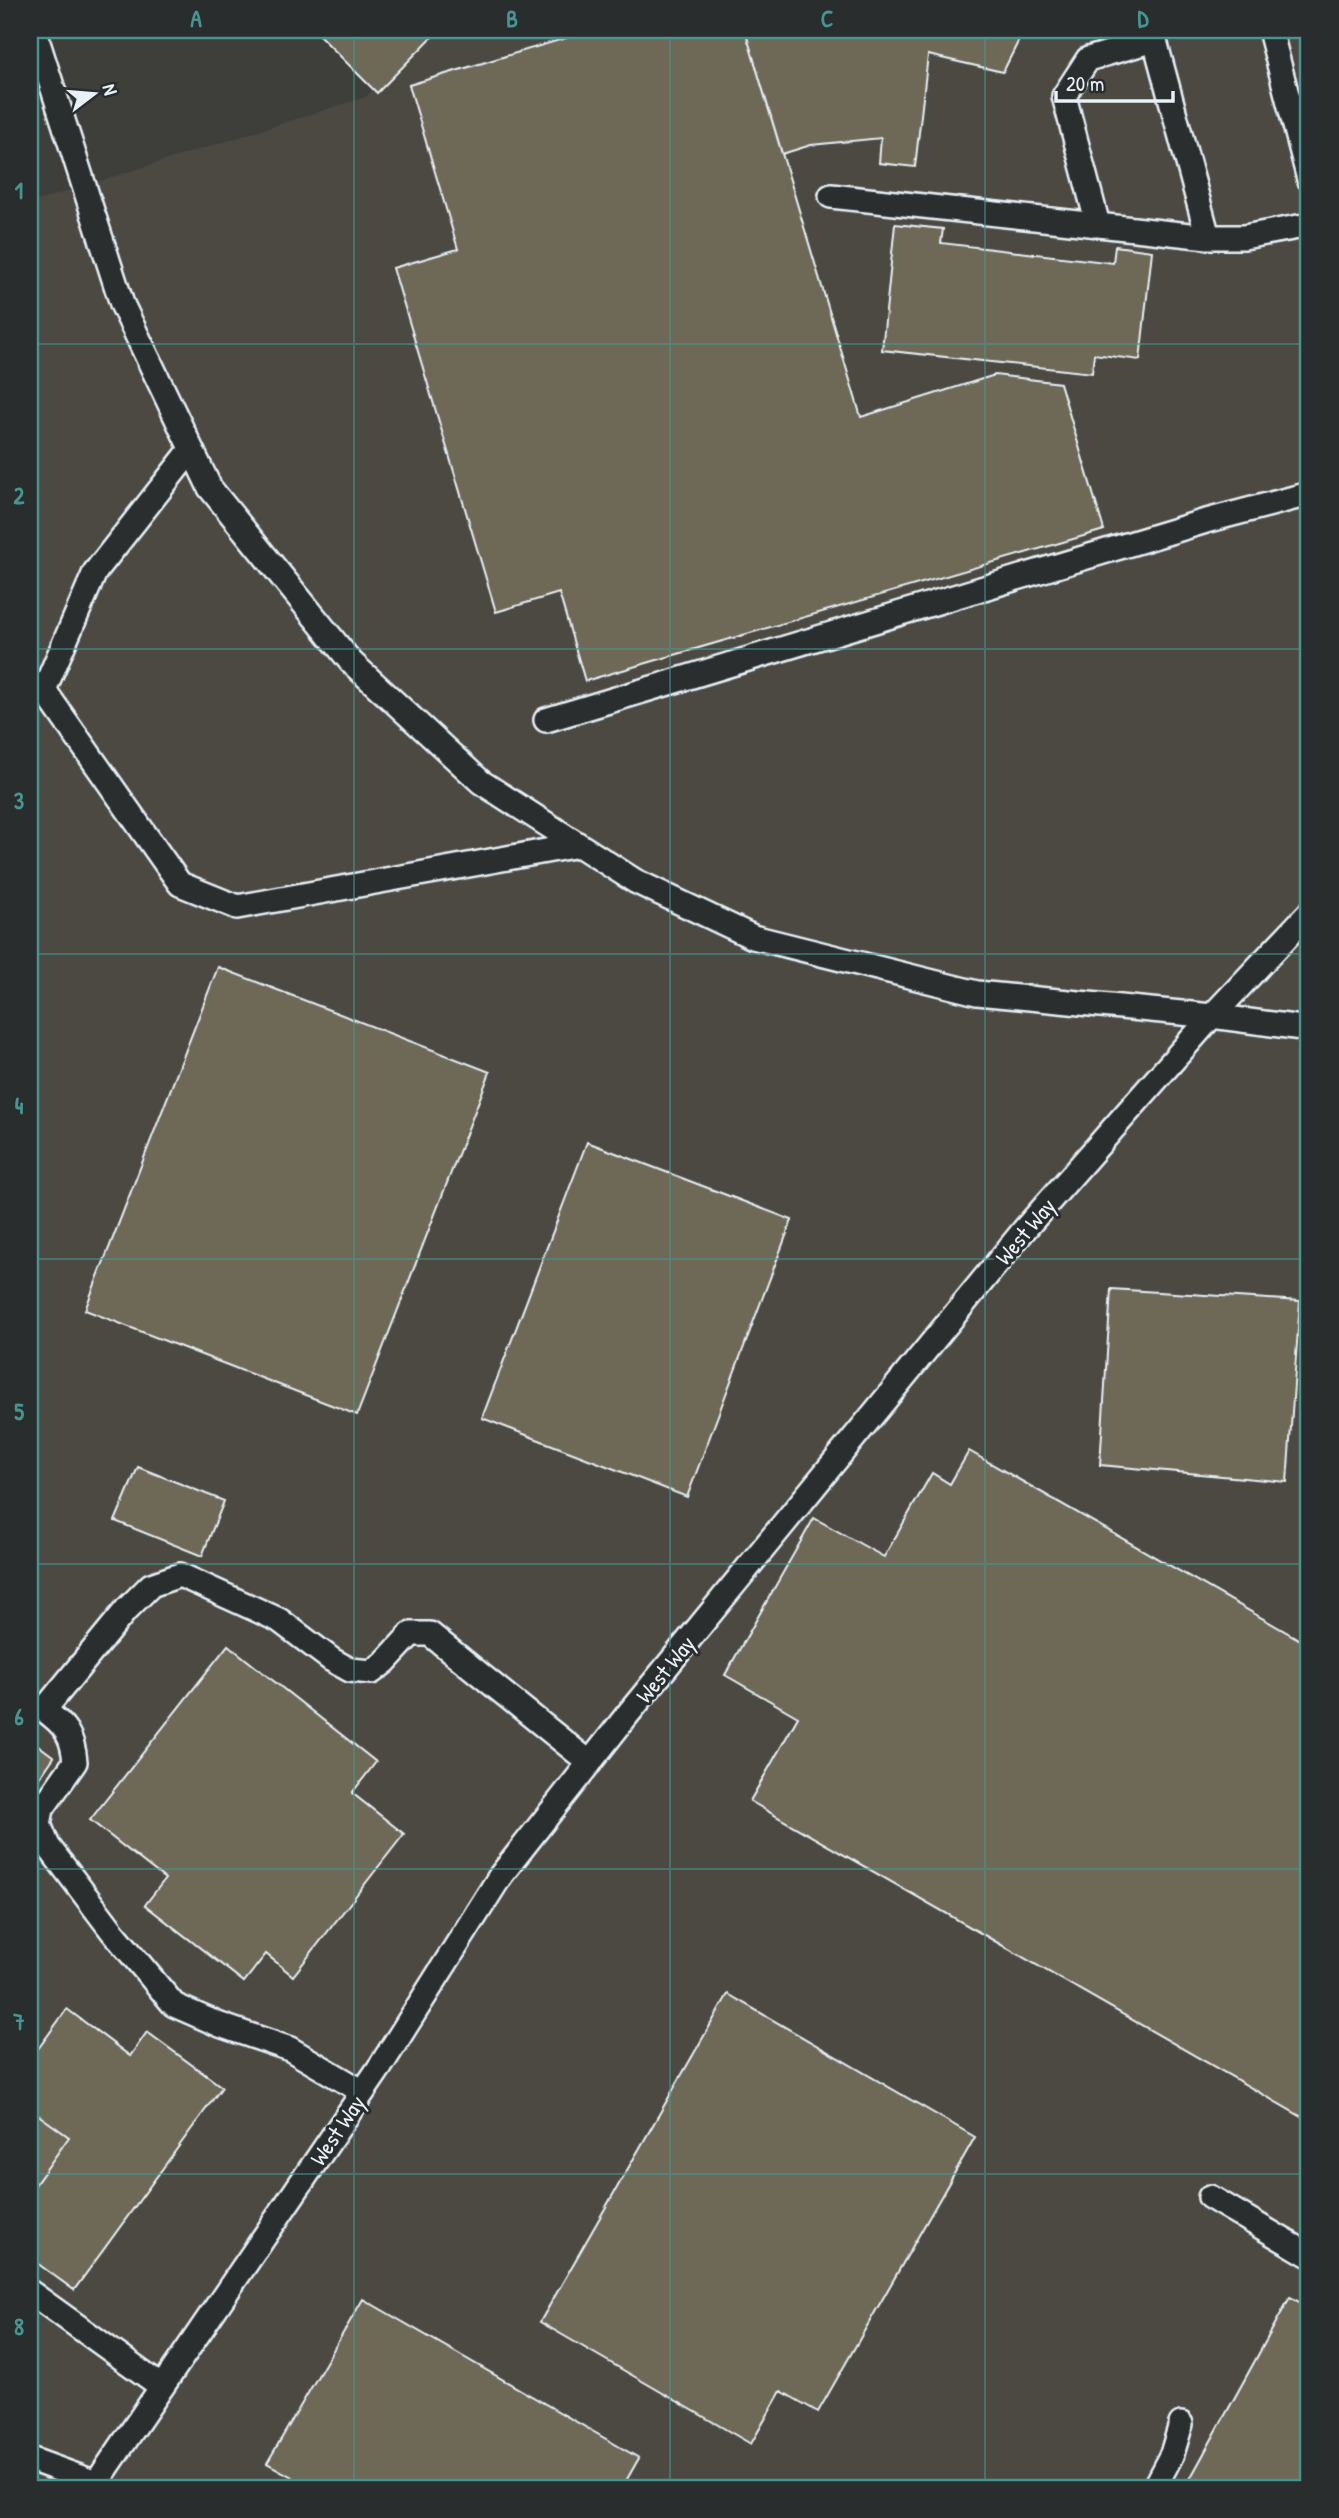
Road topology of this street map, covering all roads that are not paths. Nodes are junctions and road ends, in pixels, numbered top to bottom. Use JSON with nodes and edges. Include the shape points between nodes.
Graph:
{"nodes":[{"id":1,"x":34,"y":30,"type":"edge"},
{"id":2,"x":1270,"y":30,"type":"edge"},
{"id":3,"x":1153,"y":35,"type":"edge"},
{"id":4,"x":1309,"y":179,"type":"edge"},
{"id":5,"x":831,"y":196,"type":"dead end"},
{"id":6,"x":1098,"y":225,"type":"junction"},
{"id":7,"x":1309,"y":225,"type":"edge"},
{"id":8,"x":1208,"y":237,"type":"junction"},
{"id":9,"x":191,"y":450,"type":"junction"},
{"id":10,"x":1309,"y":494,"type":"edge"},
{"id":11,"x":546,"y":720,"type":"dead end"},
{"id":12,"x":579,"y":845,"type":"junction"},
{"id":13,"x":1309,"y":913,"type":"edge"},
{"id":14,"x":1212,"y":1016,"type":"junction"},
{"id":15,"x":1309,"y":1029,"type":"edge"},
{"id":16,"x":590,"y":1763,"type":"junction"},
{"id":17,"x":363,"y":2092,"type":"junction"},
{"id":18,"x":1210,"y":2196,"type":"dead end"},
{"id":19,"x":1309,"y":2255,"type":"edge"},
{"id":20,"x":30,"y":2292,"type":"edge"},
{"id":21,"x":162,"y":2387,"type":"junction"},
{"id":22,"x":1181,"y":2424,"type":"dead end"},
{"id":23,"x":30,"y":2459,"type":"edge"},
{"id":24,"x":97,"y":2487,"type":"edge"},
{"id":25,"x":1154,"y":2488,"type":"edge"}],
"edges":[{"from":1,"to":9,"type":"lane","via":[[122,304]]},
{"from":2,"to":4,"type":"lane"},
{"from":3,"to":6,"type":"lane","via":[[1088,59],[1064,96]]},
{"from":3,"to":8,"type":"lane"},
{"from":5,"to":6,"type":"lane"},
{"from":6,"to":8,"type":"lane"},
{"from":7,"to":8,"type":"lane","via":[[1244,237]]},
{"from":9,"to":12,"type":"lane","via":[[210,488],[351,662],[481,782]]},
{"from":9,"to":12,"type":"lane","via":[[94,572],[44,690],[180,884],[237,907]]},
{"from":10,"to":11,"type":"lane"},
{"from":12,"to":14,"type":"lane","via":[[635,881],[753,937],[977,993]]},
{"from":13,"to":14,"type":"lane","name":"West Way"},
{"from":14,"to":15,"type":"lane"},
{"from":14,"to":16,"type":"lane","name":"West Way","via":[[1015,1241]]},
{"from":16,"to":17,"type":"lane","name":"West Way","via":[[500,1875]]},
{"from":16,"to":17,"type":"lane","via":[[430,1634],[411,1634],[372,1672],[350,1670],[279,1620],[180,1576],[151,1585],[44,1710],[60,1721],[74,1743],[75,1762],[41,1809],[39,1824],[48,1846],[113,1932],[174,2005],[290,2049]]},
{"from":17,"to":21,"type":"lane","name":"West Way"},
{"from":18,"to":19,"type":"lane"},
{"from":20,"to":21,"type":"lane"},
{"from":21,"to":24,"type":"lane","name":"West Way"},
{"from":22,"to":25,"type":"lane"},
{"from":23,"to":24,"type":"lane"}]}
